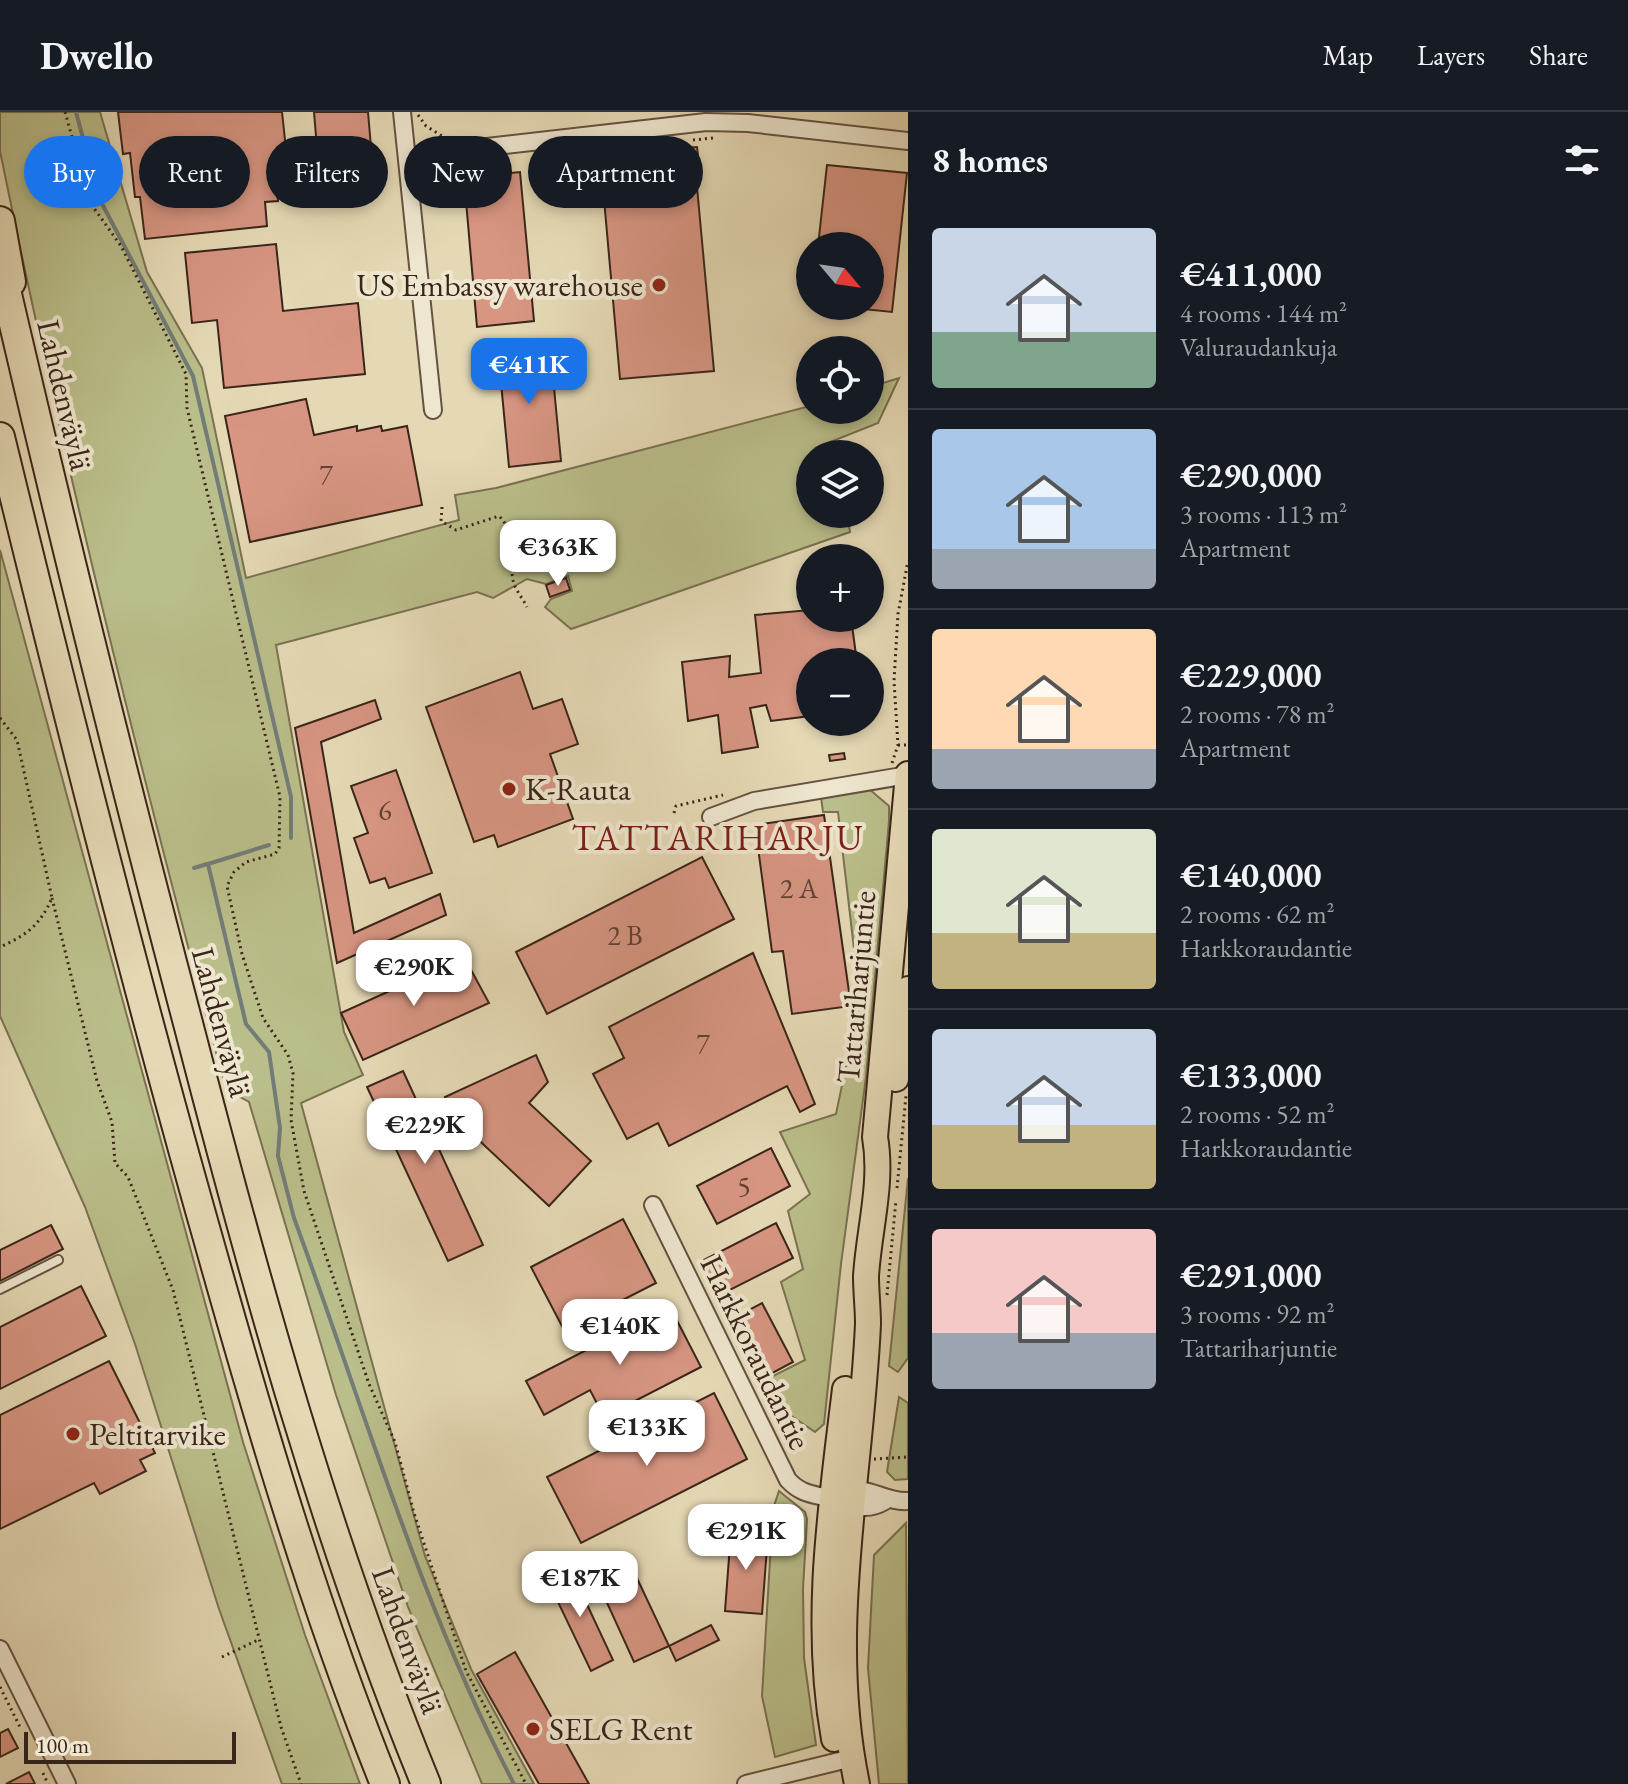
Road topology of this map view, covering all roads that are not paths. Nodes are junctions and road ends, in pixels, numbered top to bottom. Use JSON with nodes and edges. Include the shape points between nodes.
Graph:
{"nodes":[{"id":1,"x":402,"y":112,"type":"edge"},
{"id":2,"x":405,"y":136,"type":"edge"},
{"id":3,"x":908,"y":141,"type":"edge"},
{"id":4,"x":512,"y":144,"type":"edge"},
{"id":5,"x":413,"y":208,"type":"edge"},
{"id":6,"x":0,"y":221,"type":"edge"},
{"id":7,"x":0,"y":264,"type":"edge"},
{"id":8,"x":33,"y":408,"type":"junction"},
{"id":9,"x":433,"y":410,"type":"dead end"},
{"id":10,"x":0,"y":437,"type":"edge"},
{"id":11,"x":908,"y":774,"type":"edge"},
{"id":12,"x":711,"y":817,"type":"dead end"},
{"id":13,"x":908,"y":989,"type":"edge"},
{"id":14,"x":897,"y":1043,"type":"edge"},
{"id":15,"x":653,"y":1205,"type":"dead end"},
{"id":16,"x":58,"y":1260,"type":"dead end"},
{"id":17,"x":0,"y":1289,"type":"edge"},
{"id":18,"x":844,"y":1498,"type":"junction"},
{"id":19,"x":908,"y":1501,"type":"edge"},
{"id":20,"x":0,"y":1649,"type":"edge"},
{"id":21,"x":844,"y":1767,"type":"edge"},
{"id":22,"x":67,"y":1784,"type":"edge"},
{"id":23,"x":385,"y":1784,"type":"edge"},
{"id":24,"x":426,"y":1784,"type":"edge"},
{"id":25,"x":746,"y":1784,"type":"edge"},
{"id":26,"x":857,"y":1784,"type":"edge"}],
"edges":[{"from":1,"to":2,"type":"street"},
{"from":3,"to":4,"type":"street","via":[[706,122]]},
{"from":5,"to":9,"type":"street"},
{"from":6,"to":8,"type":"highway"},
{"from":7,"to":8,"type":"highway","name":"Lahdenväylä"},
{"from":8,"to":24,"type":"highway","name":"Lahdenväylä","via":[[70,570],[270,1323],[345,1564]]},
{"from":10,"to":23,"type":"highway","via":[[170,1105],[317,1605]]},
{"from":11,"to":12,"type":"street","via":[[754,801]]},
{"from":11,"to":14,"type":"main road","name":"Tattariharjuntie"},
{"from":13,"to":14,"type":"main road","name":"Tattariharjuntie"},
{"from":14,"to":18,"type":"main road","name":"Tattariharjuntie","via":[[875,1137],[879,1159],[866,1277],[854,1320]]},
{"from":15,"to":18,"type":"street","name":"Harkkoraudantie","via":[[788,1480],[806,1494]]},
{"from":16,"to":17,"type":"lane"},
{"from":18,"to":19,"type":"street","via":[[873,1508],[885,1501]]},
{"from":18,"to":21,"type":"main road","name":"Tattariharjuntie"},
{"from":20,"to":22,"type":"street"},
{"from":21,"to":25,"type":"street"},
{"from":21,"to":26,"type":"main road","name":"Tattariharjuntie"}]}
